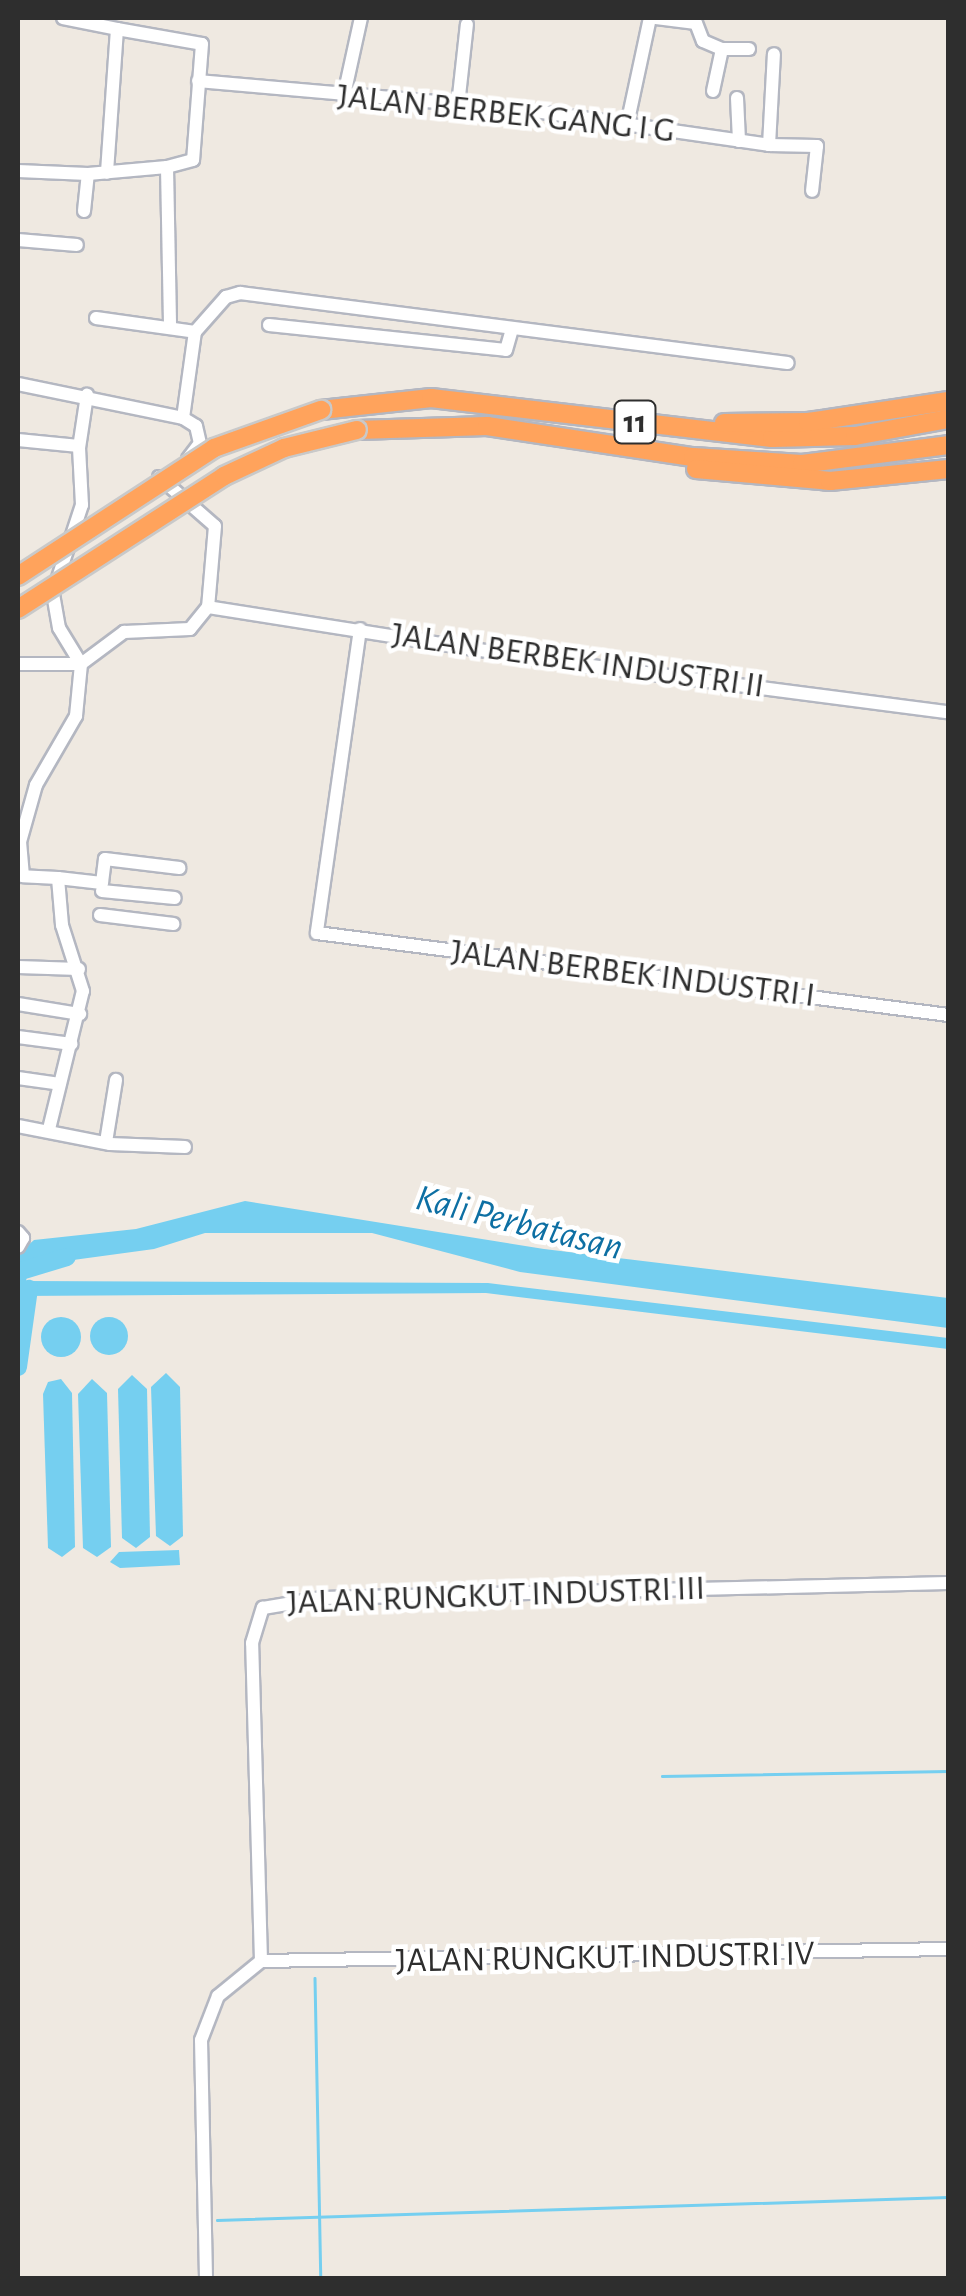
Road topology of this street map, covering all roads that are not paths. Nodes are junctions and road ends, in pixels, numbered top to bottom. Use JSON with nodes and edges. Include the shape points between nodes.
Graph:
{"nodes":[{"id":1,"x":63,"y":18,"type":"edge"},
{"id":2,"x":361,"y":18,"type":"edge"},
{"id":3,"x":653,"y":18,"type":"edge"},
{"id":4,"x":696,"y":20,"type":"edge"},
{"id":5,"x":467,"y":24,"type":"dead end"},
{"id":6,"x":114,"y":25,"type":"edge"},
{"id":7,"x":722,"y":48,"type":"junction"},
{"id":8,"x":749,"y":49,"type":"dead end"},
{"id":9,"x":774,"y":54,"type":"dead end"},
{"id":10,"x":198,"y":81,"type":"junction"},
{"id":11,"x":712,"y":91,"type":"dead end"},
{"id":12,"x":344,"y":95,"type":"junction"},
{"id":13,"x":736,"y":98,"type":"dead end"},
{"id":14,"x":458,"y":104,"type":"junction"},
{"id":15,"x":626,"y":124,"type":"junction"},
{"id":16,"x":739,"y":141,"type":"junction"},
{"id":17,"x":768,"y":145,"type":"junction"},
{"id":18,"x":166,"y":167,"type":"junction"},
{"id":19,"x":18,"y":170,"type":"edge"},
{"id":20,"x":107,"y":173,"type":"junction"},
{"id":21,"x":88,"y":174,"type":"junction"},
{"id":22,"x":812,"y":191,"type":"dead end"},
{"id":23,"x":84,"y":211,"type":"dead end"},
{"id":24,"x":18,"y":240,"type":"edge"},
{"id":25,"x":78,"y":246,"type":"dead end"},
{"id":26,"x":96,"y":318,"type":"dead end"},
{"id":27,"x":269,"y":325,"type":"dead end"},
{"id":28,"x":170,"y":328,"type":"junction"},
{"id":29,"x":512,"y":328,"type":"junction"},
{"id":30,"x":194,"y":332,"type":"junction"},
{"id":31,"x":788,"y":363,"type":"dead end"},
{"id":32,"x":18,"y":384,"type":"edge"},
{"id":33,"x":87,"y":395,"type":"junction"},
{"id":34,"x":948,"y":401,"type":"edge"},
{"id":35,"x":510,"y":405,"type":"junction"},
{"id":36,"x":183,"y":418,"type":"junction"},
{"id":37,"x":948,"y":418,"type":"edge"},
{"id":38,"x":487,"y":426,"type":"junction"},
{"id":39,"x":18,"y":440,"type":"edge"},
{"id":40,"x":948,"y":444,"type":"edge"},
{"id":41,"x":80,"y":446,"type":"junction"},
{"id":42,"x":948,"y":469,"type":"edge"},
{"id":43,"x":18,"y":576,"type":"edge"},
{"id":44,"x":208,"y":607,"type":"junction"},
{"id":45,"x":18,"y":609,"type":"edge"},
{"id":46,"x":360,"y":629,"type":"junction"},
{"id":47,"x":18,"y":664,"type":"edge"},
{"id":48,"x":81,"y":664,"type":"junction"},
{"id":49,"x":948,"y":712,"type":"edge"},
{"id":50,"x":179,"y":868,"type":"dead end"},
{"id":51,"x":58,"y":878,"type":"junction"},
{"id":52,"x":102,"y":887,"type":"junction"},
{"id":53,"x":175,"y":898,"type":"dead end"},
{"id":54,"x":173,"y":924,"type":"dead end"},
{"id":55,"x":18,"y":967,"type":"edge"},
{"id":56,"x":80,"y":969,"type":"junction"},
{"id":57,"x":18,"y":1004,"type":"edge"},
{"id":58,"x":80,"y":1014,"type":"junction"},
{"id":59,"x":948,"y":1015,"type":"edge"},
{"id":60,"x":18,"y":1038,"type":"edge"},
{"id":61,"x":72,"y":1044,"type":"junction"},
{"id":62,"x":18,"y":1078,"type":"edge"},
{"id":63,"x":116,"y":1080,"type":"dead end"},
{"id":64,"x":60,"y":1084,"type":"junction"},
{"id":65,"x":18,"y":1126,"type":"edge"},
{"id":66,"x":50,"y":1129,"type":"junction"},
{"id":67,"x":106,"y":1142,"type":"junction"},
{"id":68,"x":184,"y":1147,"type":"dead end"},
{"id":69,"x":18,"y":1232,"type":"edge"},
{"id":70,"x":18,"y":1246,"type":"edge"},
{"id":71,"x":948,"y":1584,"type":"edge"},
{"id":72,"x":948,"y":1949,"type":"edge"},
{"id":73,"x":261,"y":1960,"type":"junction"},
{"id":74,"x":206,"y":2278,"type":"edge"}],
"edges":[{"from":1,"to":6,"type":"street"},
{"from":2,"to":12,"type":"street"},
{"from":3,"to":4,"type":"street"},
{"from":3,"to":15,"type":"street"},
{"from":4,"to":7,"type":"street","via":[[703,41]]},
{"from":5,"to":14,"type":"street"},
{"from":6,"to":10,"type":"street","via":[[202,44]]},
{"from":6,"to":20,"type":"street"},
{"from":7,"to":8,"type":"street"},
{"from":7,"to":11,"type":"street"},
{"from":9,"to":17,"type":"street"},
{"from":10,"to":12,"type":"street","name":"JALAN BERBEK GANG I G"},
{"from":10,"to":18,"type":"street","via":[[193,160]]},
{"from":12,"to":14,"type":"street","name":"JALAN BERBEK GANG I G"},
{"from":13,"to":16,"type":"street"},
{"from":14,"to":15,"type":"street","name":"JALAN BERBEK GANG I G"},
{"from":15,"to":16,"type":"street","name":"JALAN BERBEK GANG I G"},
{"from":16,"to":17,"type":"street","name":"JALAN BERBEK GANG I G"},
{"from":17,"to":22,"type":"street","name":"JALAN BERBEK GANG I G","via":[[817,146]]},
{"from":18,"to":20,"type":"street"},
{"from":18,"to":28,"type":"street"},
{"from":19,"to":21,"type":"street"},
{"from":20,"to":21,"type":"street"},
{"from":21,"to":23,"type":"street"},
{"from":24,"to":25,"type":"street"},
{"from":26,"to":28,"type":"street"},
{"from":27,"to":29,"type":"street","via":[[506,350]]},
{"from":28,"to":30,"type":"street"},
{"from":29,"to":30,"type":"street","via":[[240,293],[226,297]]},
{"from":29,"to":31,"type":"street"},
{"from":30,"to":36,"type":"street"},
{"from":32,"to":33,"type":"street"},
{"from":33,"to":36,"type":"street"},
{"from":33,"to":41,"type":"street"},
{"from":34,"to":35,"type":"highway","via":[[808,422],[723,424]]},
{"from":35,"to":37,"type":"highway","number":"11","via":[[772,438],[855,436]]},
{"from":35,"to":43,"type":"highway","number":"11","bridge":true,"via":[[431,398],[321,410],[214,448]]},
{"from":36,"to":44,"type":"street","via":[[196,426],[198,451],[159,480],[215,526]]},
{"from":38,"to":40,"type":"highway","number":"11","via":[[751,462],[860,460]]},
{"from":38,"to":42,"type":"highway","via":[[615,456],[758,477],[888,479]]},
{"from":38,"to":45,"type":"highway","number":"11","bridge":true,"via":[[356,430],[284,448],[224,476]]},
{"from":39,"to":41,"type":"street"},
{"from":41,"to":48,"type":"street","via":[[81,514],[54,594],[59,628]]},
{"from":44,"to":46,"type":"street","name":"JALAN BERBEK INDUSTRI II"},
{"from":44,"to":48,"type":"street","via":[[190,629],[124,632]]},
{"from":46,"to":49,"type":"street","name":"JALAN BERBEK INDUSTRI II","via":[[538,660]]},
{"from":46,"to":59,"type":"street","name":"JALAN BERBEK INDUSTRI I","via":[[317,934]]},
{"from":47,"to":48,"type":"street"},
{"from":48,"to":51,"type":"street","via":[[76,716],[36,784],[20,842],[23,876]]},
{"from":50,"to":52,"type":"street","via":[[106,859]]},
{"from":51,"to":52,"type":"street"},
{"from":51,"to":56,"type":"street","via":[[62,925]]},
{"from":52,"to":53,"type":"street"},
{"from":52,"to":54,"type":"street","via":[[100,917]]},
{"from":55,"to":56,"type":"street"},
{"from":56,"to":58,"type":"street"},
{"from":57,"to":58,"type":"street"},
{"from":58,"to":61,"type":"street"},
{"from":60,"to":61,"type":"street"},
{"from":61,"to":64,"type":"street"},
{"from":62,"to":64,"type":"street"},
{"from":63,"to":67,"type":"street"},
{"from":64,"to":66,"type":"street"},
{"from":65,"to":66,"type":"street"},
{"from":66,"to":67,"type":"street"},
{"from":67,"to":68,"type":"street"},
{"from":69,"to":70,"type":"street"},
{"from":71,"to":73,"type":"street","name":"JALAN RUNGKUT INDUSTRI III","via":[[269,1603],[256,1616],[252,1643]]},
{"from":72,"to":73,"type":"street","name":"JALAN RUNGKUT INDUSTRI IV"},
{"from":73,"to":74,"type":"street","via":[[218,1996],[201,2040]]}]}
